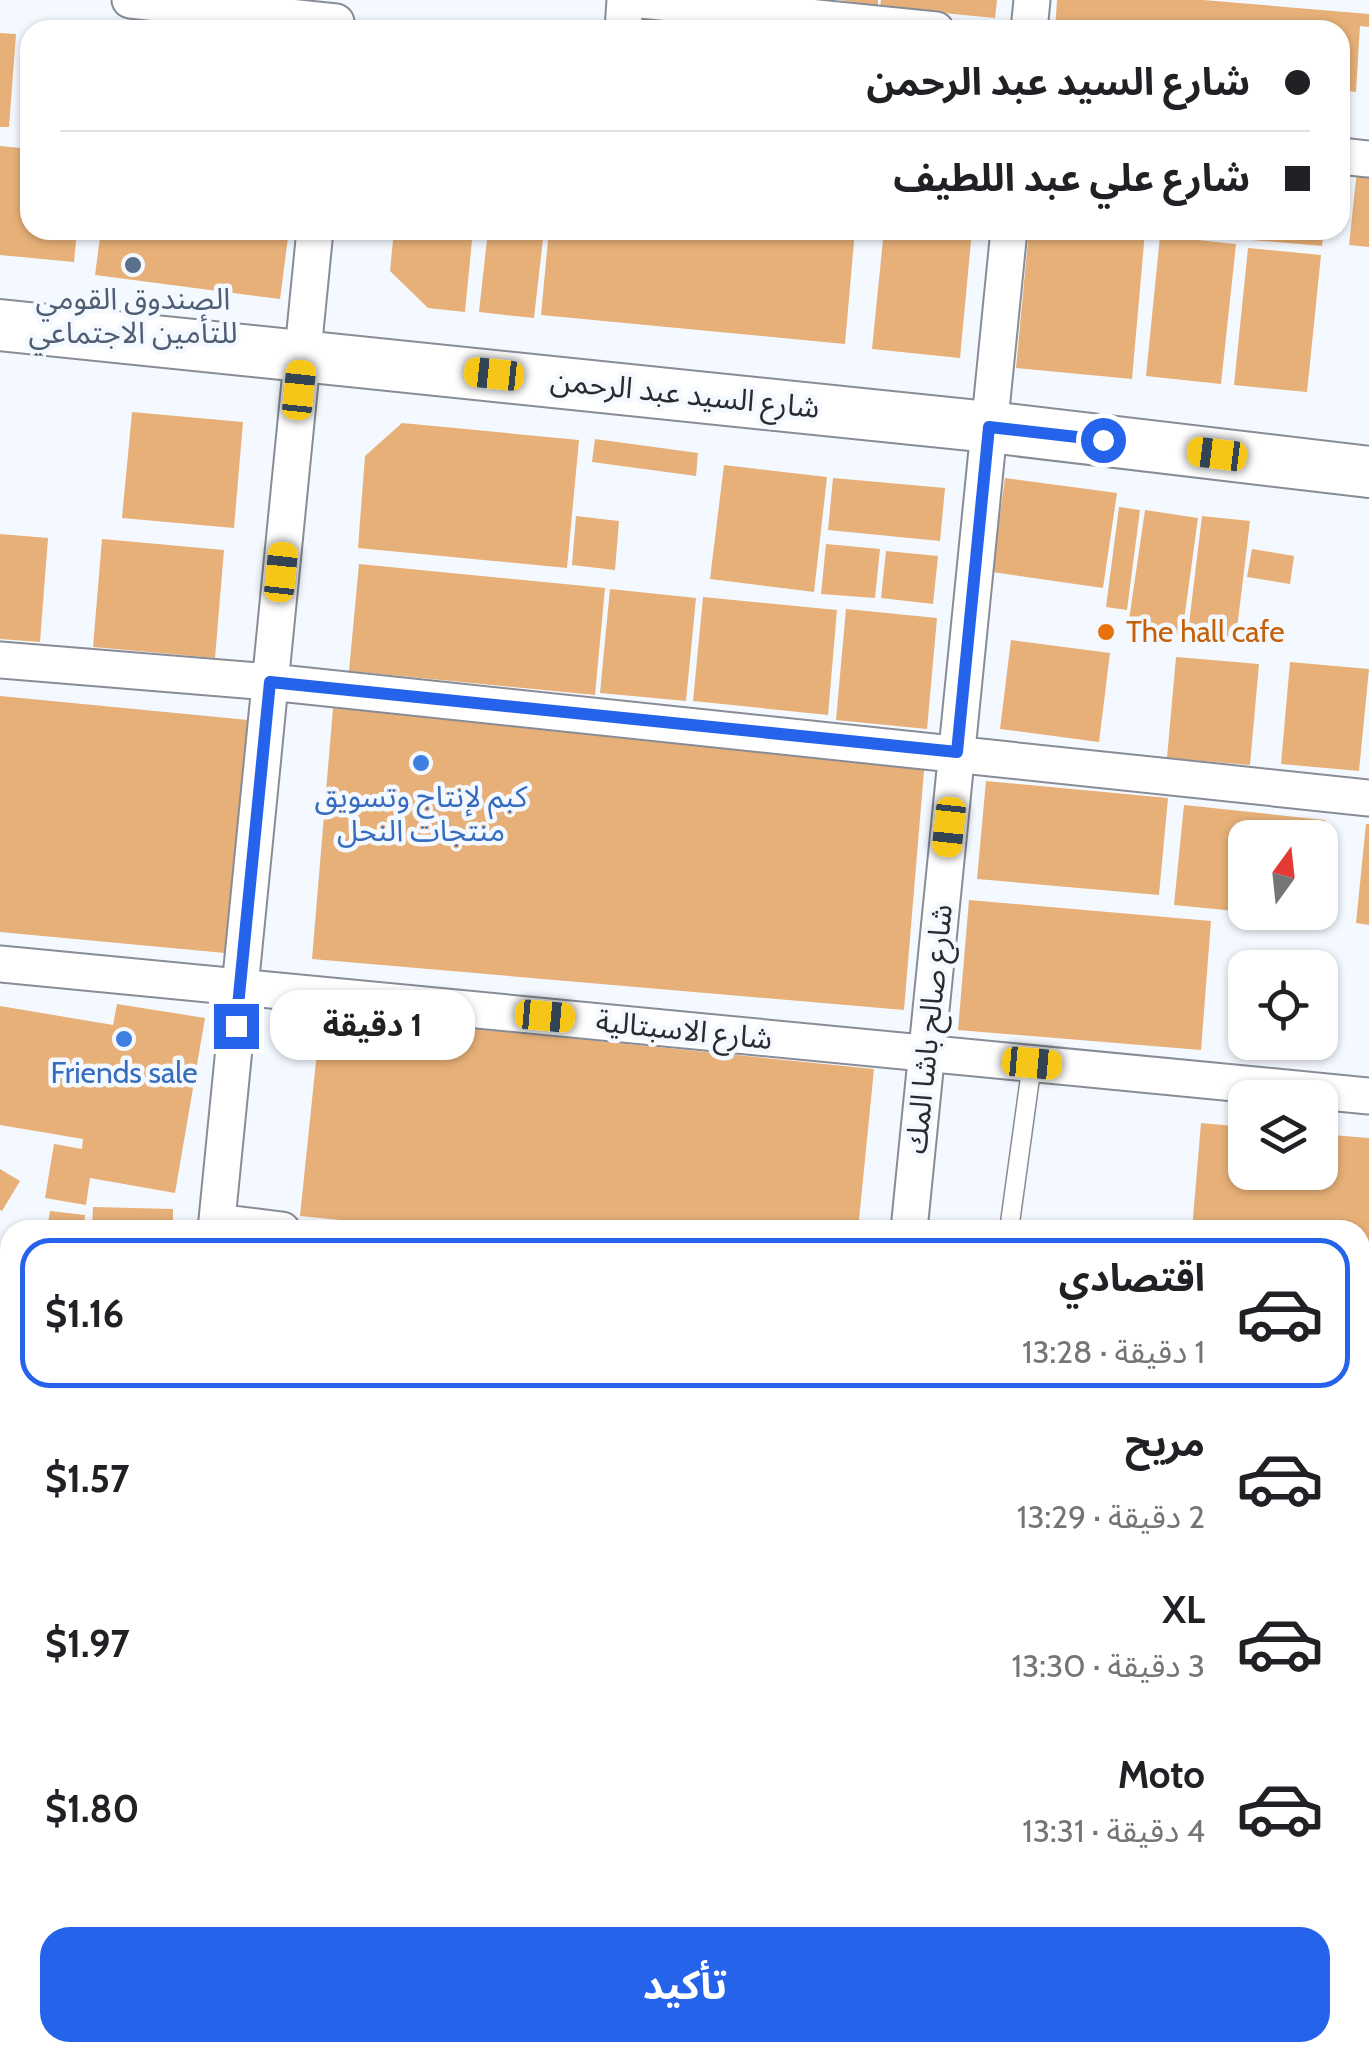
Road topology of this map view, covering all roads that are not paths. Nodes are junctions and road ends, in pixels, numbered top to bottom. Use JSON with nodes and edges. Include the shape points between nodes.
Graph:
{"nodes":[{"id":1,"x":130,"y":0,"type":"edge"},
{"id":2,"x":641,"y":0,"type":"edge"},
{"id":3,"x":336,"y":17,"type":"edge"},
{"id":4,"x":838,"y":20,"type":"edge"},
{"id":5,"x":315,"y":240,"type":"edge"},
{"id":6,"x":1008,"y":240,"type":"edge"},
{"id":7,"x":0,"y":325,"type":"edge"},
{"id":8,"x":303,"y":354,"type":"junction"},
{"id":9,"x":989,"y":427,"type":"junction"},
{"id":10,"x":1369,"y":472,"type":"edge"},
{"id":11,"x":0,"y":660,"type":"edge"},
{"id":12,"x":270,"y":682,"type":"junction"},
{"id":13,"x":957,"y":752,"type":"junction"},
{"id":14,"x":1369,"y":798,"type":"edge"},
{"id":15,"x":0,"y":964,"type":"edge"},
{"id":16,"x":240,"y":987,"type":"junction"},
{"id":17,"x":927,"y":1053,"type":"junction"},
{"id":18,"x":1032,"y":1063,"type":"junction"},
{"id":19,"x":1369,"y":1096,"type":"edge"},
{"id":20,"x":218,"y":1220,"type":"edge"},
{"id":21,"x":911,"y":1220,"type":"edge"},
{"id":22,"x":1009,"y":1220,"type":"edge"}],
"edges":[{"from":1,"to":3,"type":"street"},
{"from":2,"to":4,"type":"street"},
{"from":5,"to":8,"type":"street"},
{"from":6,"to":9,"type":"street","name":"شارع صالح باشا المك"},
{"from":7,"to":8,"type":"street","name":"شارع السيد عبد الرحمن"},
{"from":8,"to":9,"type":"street","name":"شارع السيد عبد الرحمن"},
{"from":8,"to":12,"type":"street"},
{"from":9,"to":10,"type":"street","name":"شارع السيد عبد الرحمن"},
{"from":9,"to":13,"type":"street","name":"شارع صالح باشا المك"},
{"from":11,"to":12,"type":"street"},
{"from":12,"to":13,"type":"street"},
{"from":12,"to":16,"type":"street"},
{"from":13,"to":14,"type":"street"},
{"from":13,"to":17,"type":"street","name":"شارع صالح باشا المك"},
{"from":15,"to":16,"type":"street","name":"شارع الاسبتالية"},
{"from":16,"to":17,"type":"street","name":"شارع الاسبتالية"},
{"from":16,"to":20,"type":"street"},
{"from":17,"to":18,"type":"street","name":"شارع الاسبتالية"},
{"from":17,"to":21,"type":"street","name":"شارع صالح باشا المك"},
{"from":18,"to":19,"type":"street","name":"شارع الاسبتالية"},
{"from":18,"to":22,"type":"lane"}]}
